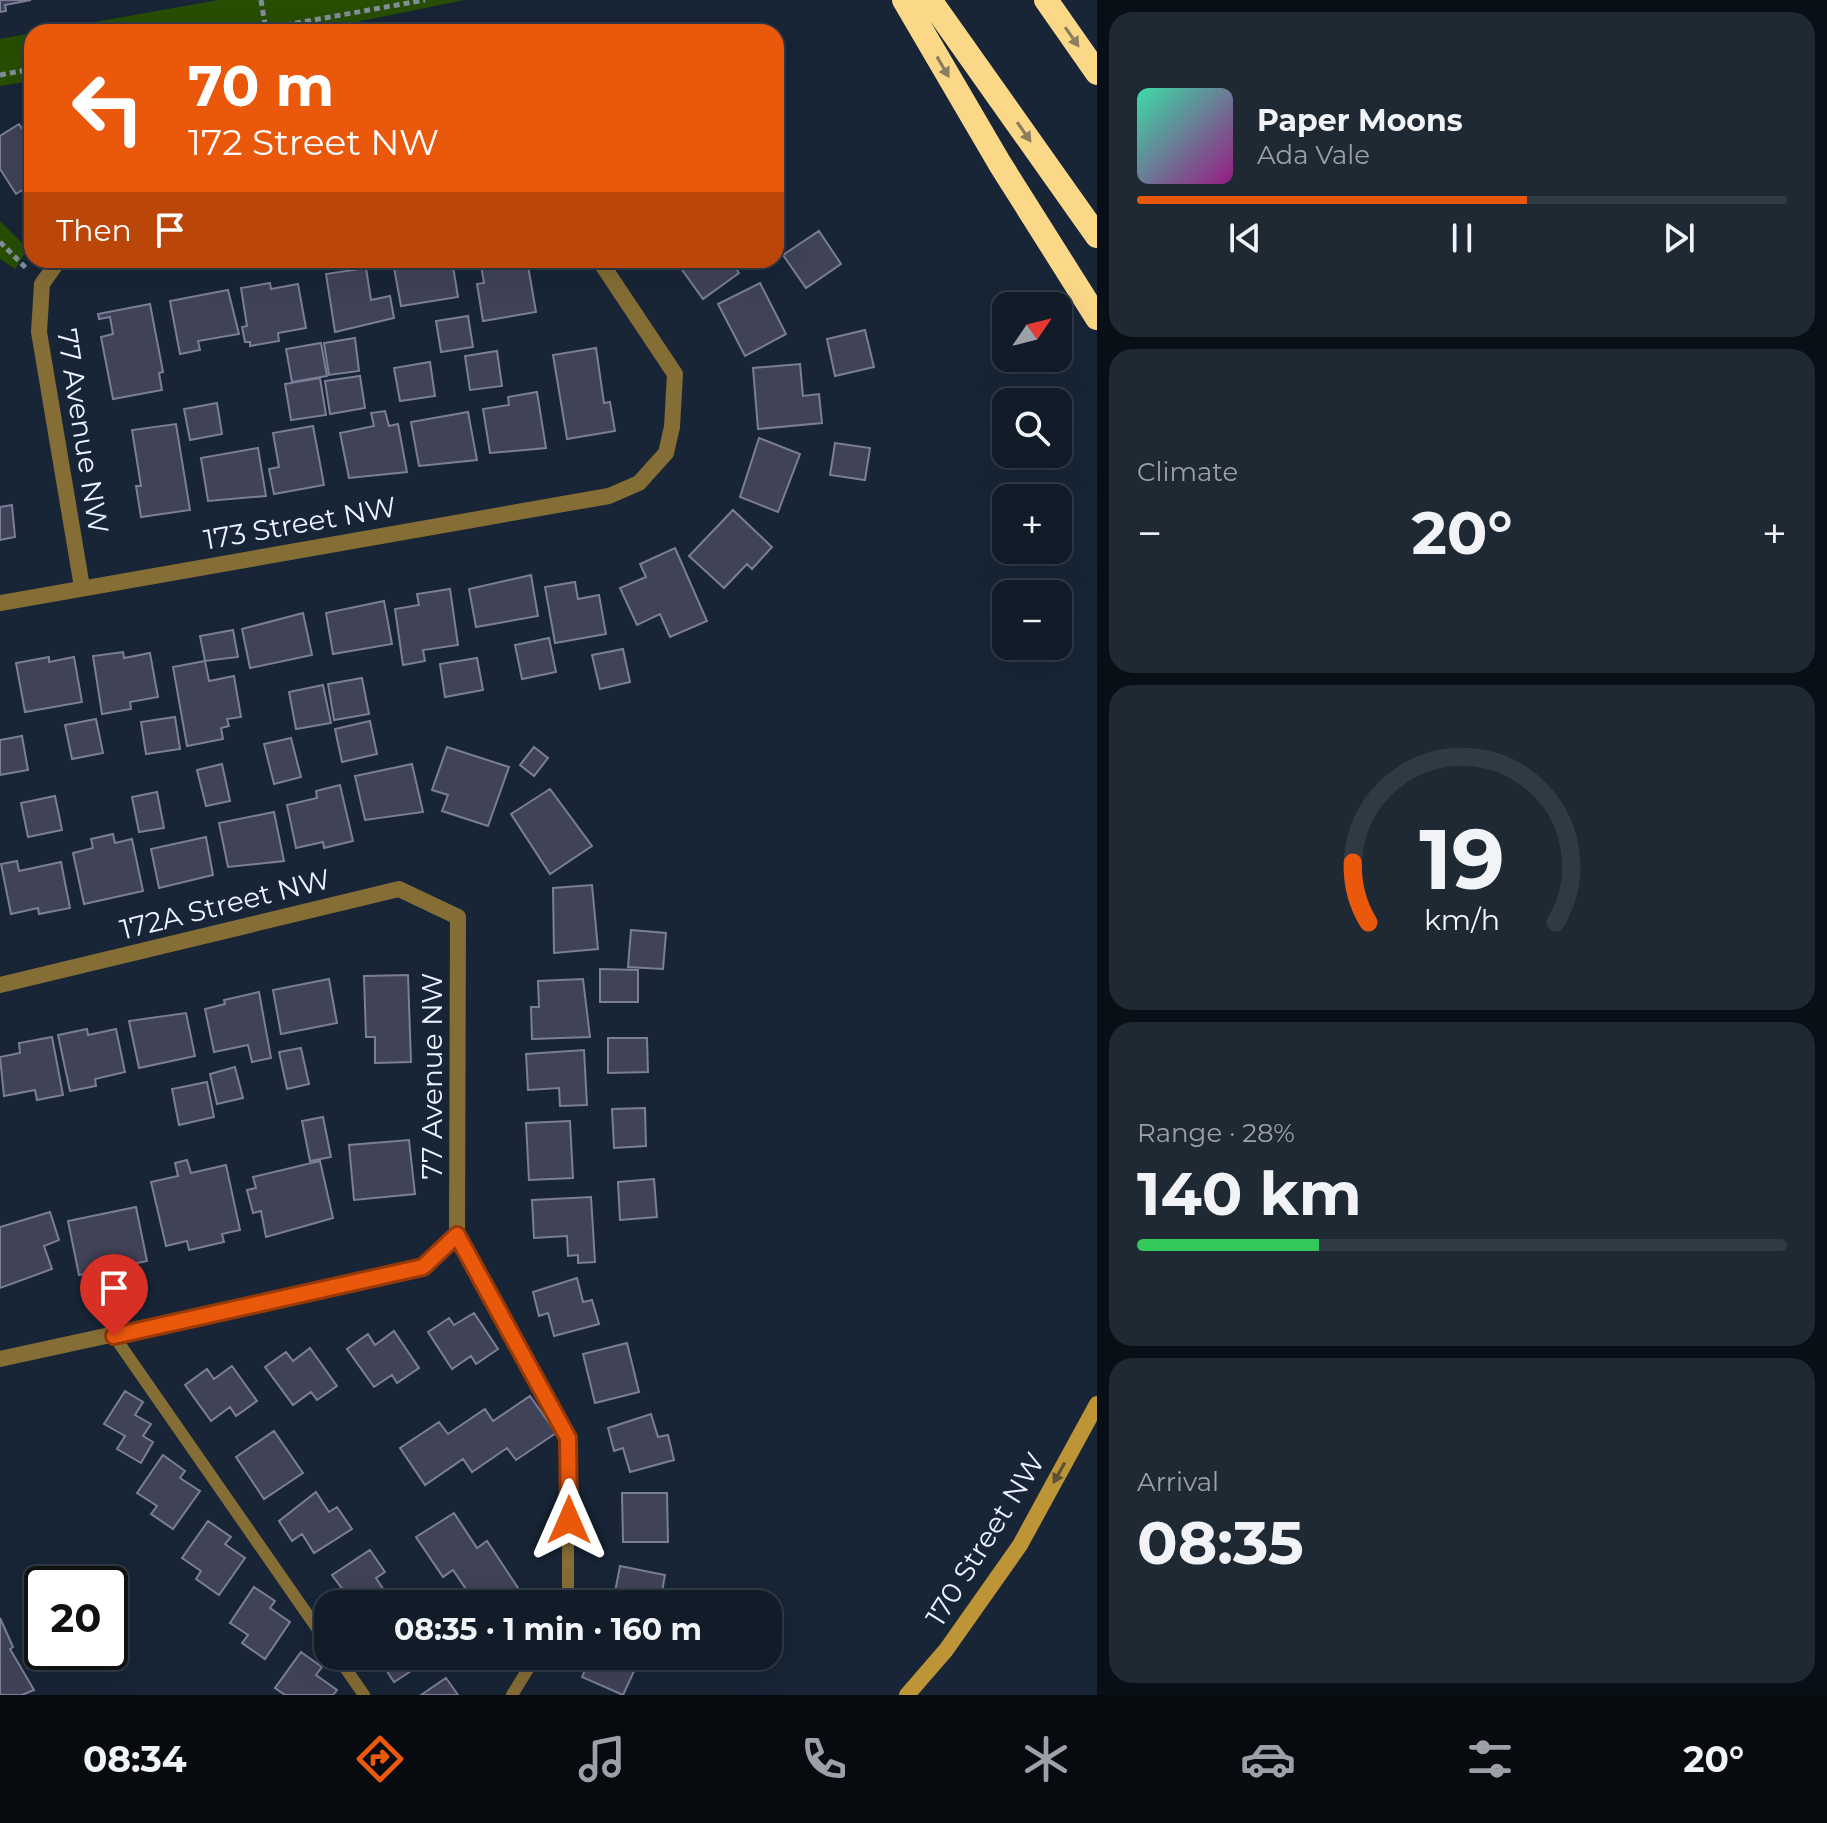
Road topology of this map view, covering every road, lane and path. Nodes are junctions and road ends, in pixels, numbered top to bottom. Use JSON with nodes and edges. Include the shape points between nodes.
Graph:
{"nodes":[{"id":1,"x":261,"y":0,"type":"edge"},
{"id":2,"x":425,"y":0,"type":"edge"},
{"id":3,"x":904,"y":0,"type":"edge"},
{"id":4,"x":930,"y":0,"type":"edge"},
{"id":5,"x":1046,"y":0,"type":"edge"},
{"id":6,"x":265,"y":24,"type":"edge"},
{"id":7,"x":298,"y":24,"type":"edge"},
{"id":8,"x":24,"y":70,"type":"edge"},
{"id":9,"x":1097,"y":73,"type":"edge"},
{"id":10,"x":0,"y":75,"type":"edge"},
{"id":11,"x":1097,"y":236,"type":"edge"},
{"id":12,"x":0,"y":242,"type":"edge"},
{"id":13,"x":24,"y":266,"type":"edge"},
{"id":14,"x":26,"y":268,"type":"edge"},
{"id":15,"x":53,"y":268,"type":"edge"},
{"id":16,"x":604,"y":268,"type":"edge"},
{"id":17,"x":42,"y":284,"type":"junction"},
{"id":18,"x":1097,"y":318,"type":"edge"},
{"id":19,"x":82,"y":587,"type":"junction"},
{"id":20,"x":0,"y":603,"type":"edge"},
{"id":21,"x":458,"y":917,"type":"joint"},
{"id":22,"x":0,"y":985,"type":"edge"},
{"id":23,"x":457,"y":1235,"type":"junction"},
{"id":24,"x":114,"y":1336,"type":"junction"},
{"id":25,"x":0,"y":1359,"type":"edge"},
{"id":26,"x":1097,"y":1404,"type":"edge"},
{"id":27,"x":568,"y":1590,"type":"edge"},
{"id":28,"x":314,"y":1624,"type":"edge"},
{"id":29,"x":347,"y":1670,"type":"edge"},
{"id":30,"x":527,"y":1670,"type":"edge"},
{"id":31,"x":364,"y":1695,"type":"edge"},
{"id":32,"x":512,"y":1695,"type":"edge"},
{"id":33,"x":907,"y":1695,"type":"edge"}],
"edges":[{"from":1,"to":6,"type":"path"},
{"from":2,"to":7,"type":"path"},
{"from":3,"to":18,"type":"highway","one_way":true},
{"from":4,"to":11,"type":"highway","one_way":true},
{"from":5,"to":9,"type":"highway","one_way":true},
{"from":8,"to":10,"type":"path"},
{"from":12,"to":13,"type":"path"},
{"from":14,"to":17,"type":"path"},
{"from":15,"to":17,"type":"street"},
{"from":16,"to":19,"type":"street","name":"173 Street NW","via":[[675,374],[666,453],[639,483],[609,496]]},
{"from":17,"to":19,"type":"street","name":"77 Avenue NW","via":[[39,332]]},
{"from":19,"to":20,"type":"street","name":"173 Street NW"},
{"from":21,"to":22,"type":"street","name":"172A Street NW","via":[[399,889]]},
{"from":21,"to":23,"type":"street","name":"77 Avenue NW"},
{"from":23,"to":24,"type":"street","via":[[423,1267]]},
{"from":23,"to":27,"type":"lane","via":[[568,1438]]},
{"from":24,"to":25,"type":"street"},
{"from":24,"to":28,"type":"lane"},
{"from":26,"to":33,"type":"main road","name":"170 Street NW","one_way":true,"via":[[1020,1545],[946,1650]]},
{"from":29,"to":31,"type":"lane"},
{"from":30,"to":32,"type":"lane"}]}
